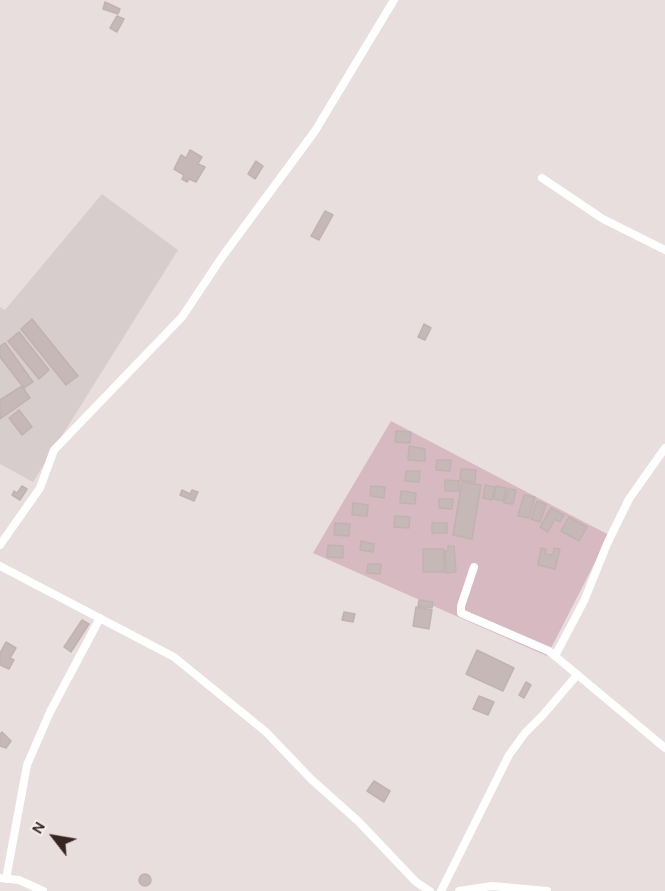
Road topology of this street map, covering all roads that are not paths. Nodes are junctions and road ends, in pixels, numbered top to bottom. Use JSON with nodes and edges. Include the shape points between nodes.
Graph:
{"nodes":[{"id":1,"x":394,"y":0,"type":"edge"},
{"id":2,"x":542,"y":178,"type":"dead end"},
{"id":3,"x":665,"y":250,"type":"edge"},
{"id":4,"x":665,"y":447,"type":"edge"},
{"id":5,"x":0,"y":545,"type":"edge"},
{"id":6,"x":0,"y":566,"type":"edge"},
{"id":7,"x":474,"y":567,"type":"dead end"},
{"id":8,"x":100,"y":618,"type":"junction"},
{"id":9,"x":555,"y":656,"type":"junction"},
{"id":10,"x":577,"y":675,"type":"junction"},
{"id":11,"x":665,"y":748,"type":"edge"},
{"id":12,"x":3,"y":878,"type":"edge"},
{"id":13,"x":43,"y":891,"type":"edge"},
{"id":14,"x":430,"y":891,"type":"edge"},
{"id":15,"x":441,"y":891,"type":"edge"},
{"id":16,"x":459,"y":891,"type":"edge"},
{"id":17,"x":547,"y":891,"type":"edge"}],
"edges":[{"from":1,"to":5,"type":"street","via":[[315,131],[183,317],[54,450],[40,488]]},
{"from":2,"to":3,"type":"street","via":[[603,219]]},
{"from":4,"to":9,"type":"street","via":[[628,500]]},
{"from":6,"to":8,"type":"street"},
{"from":7,"to":9,"type":"street","via":[[461,613]]},
{"from":8,"to":12,"type":"street","via":[[27,765]]},
{"from":8,"to":14,"type":"street","via":[[174,657],[221,694],[266,732],[416,882]]},
{"from":9,"to":10,"type":"street"},
{"from":10,"to":11,"type":"street"},
{"from":10,"to":15,"type":"street","via":[[509,755]]},
{"from":12,"to":13,"type":"street","via":[[19,880]]},
{"from":16,"to":17,"type":"street","via":[[492,886]]}]}
